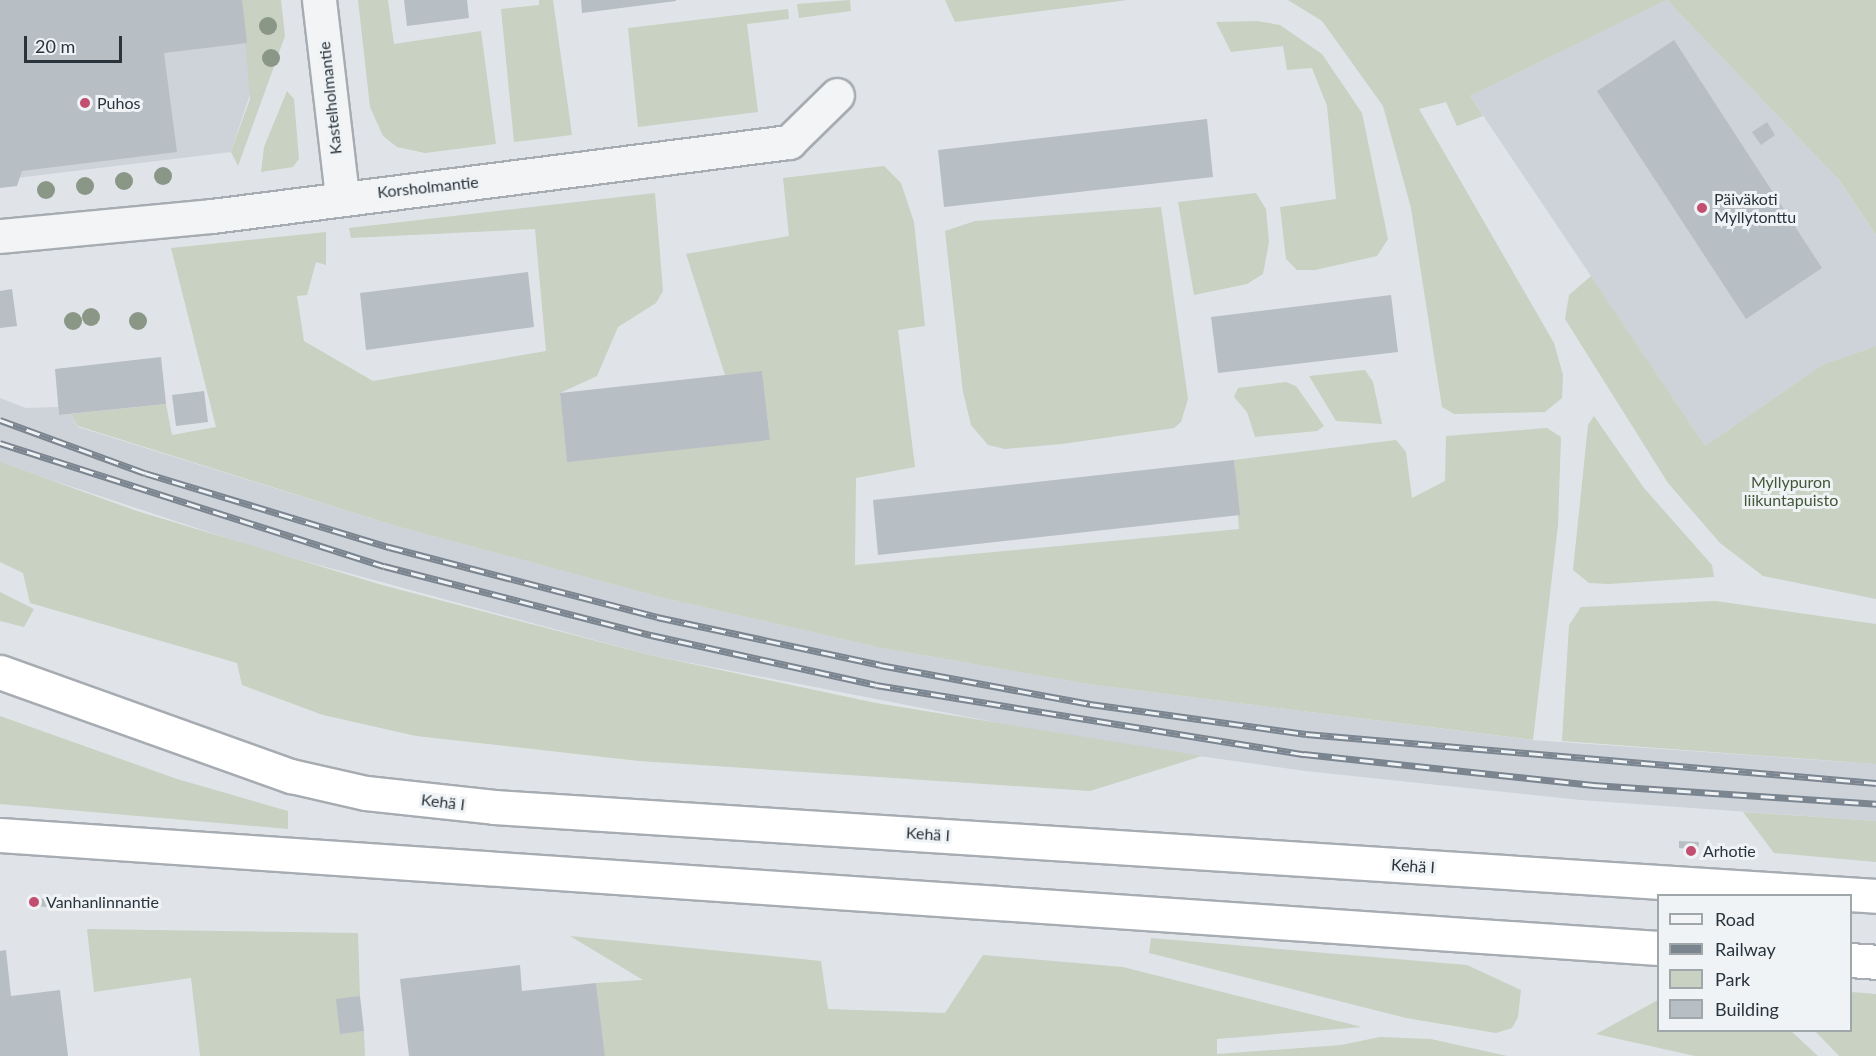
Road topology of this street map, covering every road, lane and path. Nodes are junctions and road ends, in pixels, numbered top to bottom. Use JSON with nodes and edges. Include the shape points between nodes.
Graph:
{"nodes":[{"id":1,"x":319,"y":0,"type":"edge"},
{"id":2,"x":837,"y":95,"type":"dead end"},
{"id":3,"x":342,"y":195,"type":"junction"},
{"id":4,"x":0,"y":236,"type":"edge"},
{"id":5,"x":0,"y":672,"type":"edge"},
{"id":6,"x":0,"y":835,"type":"edge"},
{"id":7,"x":1845,"y":894,"type":"edge"},
{"id":8,"x":1852,"y":894,"type":"edge"},
{"id":9,"x":1876,"y":896,"type":"edge"},
{"id":10,"x":1657,"y":948,"type":"edge"},
{"id":11,"x":1852,"y":960,"type":"edge"},
{"id":12,"x":1876,"y":962,"type":"edge"}],
"edges":[{"from":1,"to":3,"type":"street","name":"Kastelholmantie"},
{"from":2,"to":3,"type":"street","name":"Korsholmantie","via":[[789,142]]},
{"from":3,"to":4,"type":"street","name":"Korsholmantie","via":[[212,216]]},
{"from":5,"to":7,"type":"highway","name":"Kehä I","via":[[291,776],[366,793],[484,806]]},
{"from":6,"to":10,"type":"highway"},
{"from":8,"to":9,"type":"highway","name":"Kehä I"},
{"from":11,"to":12,"type":"highway"}]}
